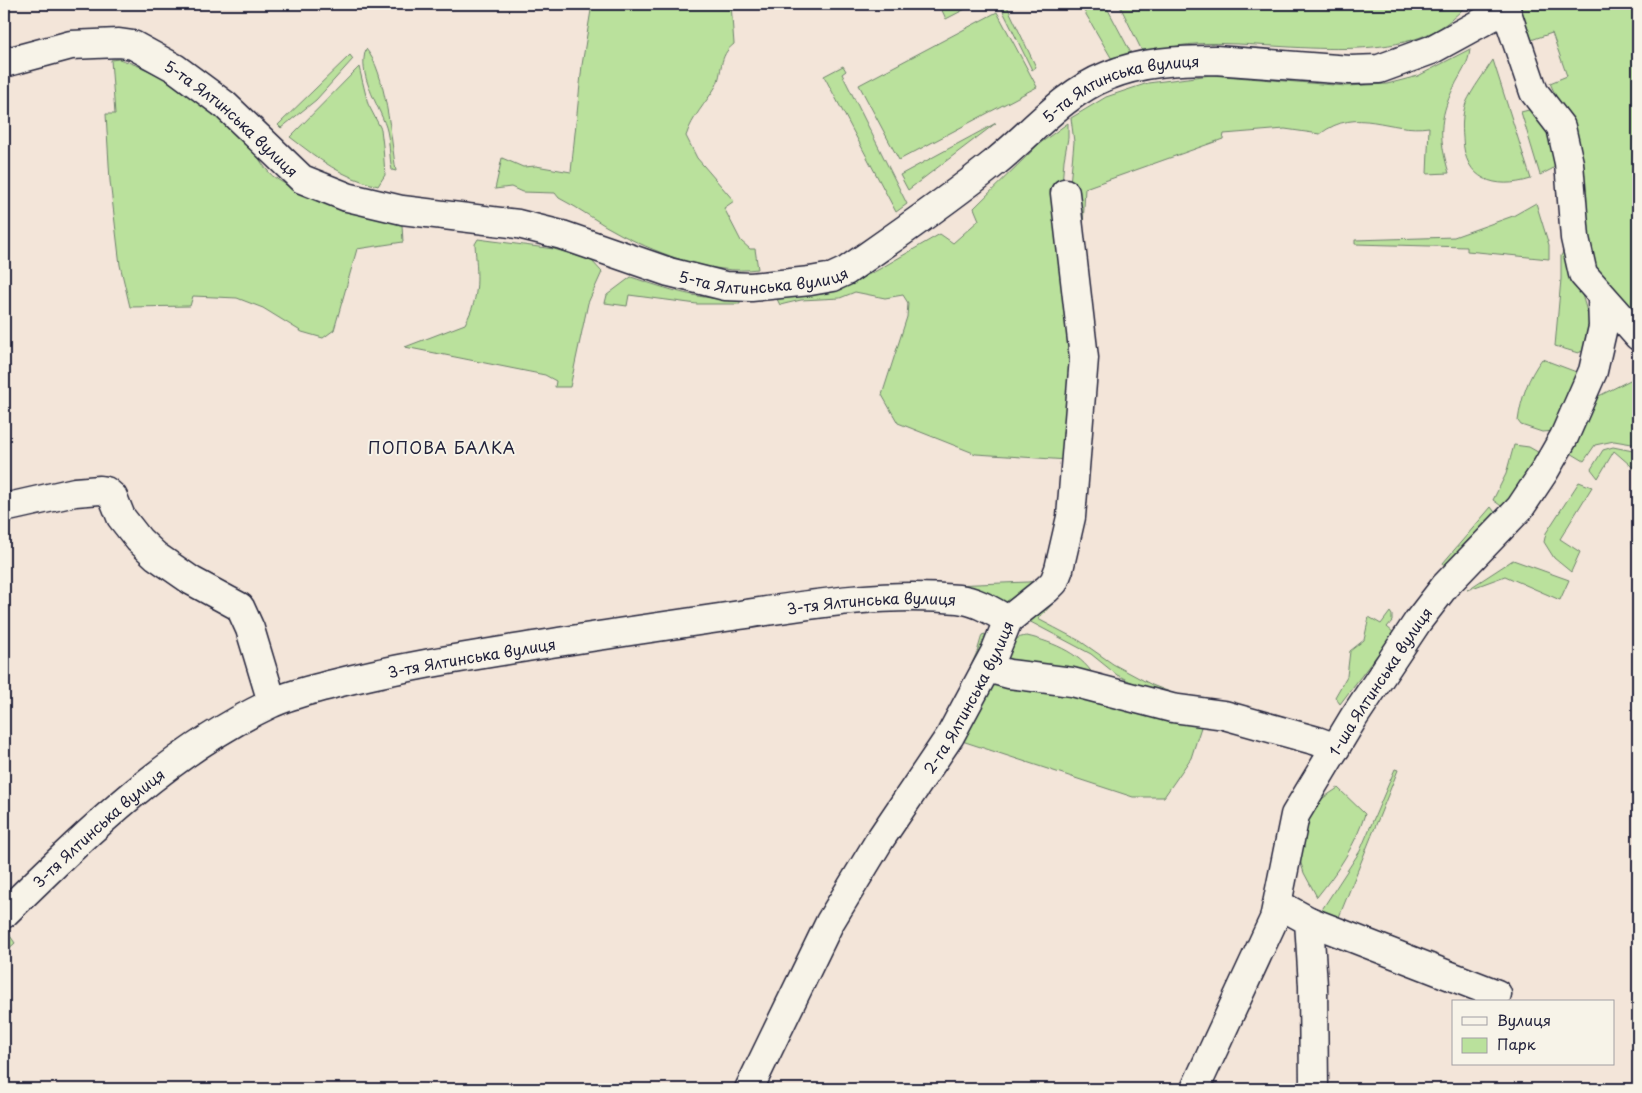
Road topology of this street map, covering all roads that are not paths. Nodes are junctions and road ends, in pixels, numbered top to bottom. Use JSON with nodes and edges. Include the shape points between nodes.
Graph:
{"nodes":[{"id":1,"x":1505,"y":6,"type":"edge"},
{"id":2,"x":4,"y":63,"type":"edge"},
{"id":3,"x":1065,"y":193,"type":"dead end"},
{"id":4,"x":1602,"y":298,"type":"junction"},
{"id":5,"x":1638,"y":336,"type":"edge"},
{"id":6,"x":4,"y":508,"type":"edge"},
{"id":7,"x":1008,"y":620,"type":"junction"},
{"id":8,"x":987,"y":668,"type":"junction"},
{"id":9,"x":272,"y":702,"type":"junction"},
{"id":10,"x":1336,"y":748,"type":"junction"},
{"id":11,"x":1278,"y":904,"type":"junction"},
{"id":12,"x":4,"y":914,"type":"edge"},
{"id":13,"x":1309,"y":921,"type":"junction"},
{"id":14,"x":1497,"y":994,"type":"dead end"},
{"id":15,"x":749,"y":1089,"type":"edge"},
{"id":16,"x":1195,"y":1089,"type":"edge"},
{"id":17,"x":1314,"y":1089,"type":"edge"}],
"edges":[{"from":1,"to":2,"type":"street","name":"5-та Ялтинська вулиця","via":[[1431,50],[1379,69],[1193,60],[1139,67],[1109,75],[1078,92],[994,164],[846,271],[810,281],[751,288],[725,286],[669,272],[562,235],[518,224],[402,210],[338,193],[302,179],[224,105],[176,68],[133,45],[71,45]]},
{"from":1,"to":4,"type":"street","via":[[1534,92],[1561,127],[1569,162],[1575,238],[1583,274]]},
{"from":3,"to":7,"type":"street","name":"2-га Ялтинська вулиця","via":[[1084,358],[1071,517],[1066,546],[1054,582]]},
{"from":4,"to":5,"type":"street"},
{"from":4,"to":10,"type":"street","name":"1-ша Ялтинська вулиця","via":[[1603,327],[1593,371],[1564,437],[1544,472],[1520,508],[1445,586],[1418,621]]},
{"from":6,"to":9,"type":"street","via":[[75,492],[106,491],[113,497],[121,517],[145,545],[192,581],[240,607]]},
{"from":7,"to":8,"type":"street","name":"2-га Ялтинська вулиця"},
{"from":7,"to":9,"type":"street","name":"3-тя Ялтинська вулиця","via":[[976,602],[957,599],[900,598],[817,603],[398,669]]},
{"from":8,"to":10,"type":"street","via":[[1072,682],[1172,708],[1224,715]]},
{"from":8,"to":15,"type":"street","name":"2-га Ялтинська вулиця","via":[[950,736],[881,838],[830,922]]},
{"from":9,"to":12,"type":"street","name":"3-тя Ялтинська вулиця","via":[[202,742],[160,772],[88,834]]},
{"from":10,"to":11,"type":"street","name":"1-ша Ялтинська вулиця","via":[[1292,822]]},
{"from":11,"to":13,"type":"street"},
{"from":11,"to":16,"type":"street","name":"1-ша Ялтинська вулиця","via":[[1268,935]]},
{"from":13,"to":14,"type":"street"},
{"from":13,"to":17,"type":"street"}]}
